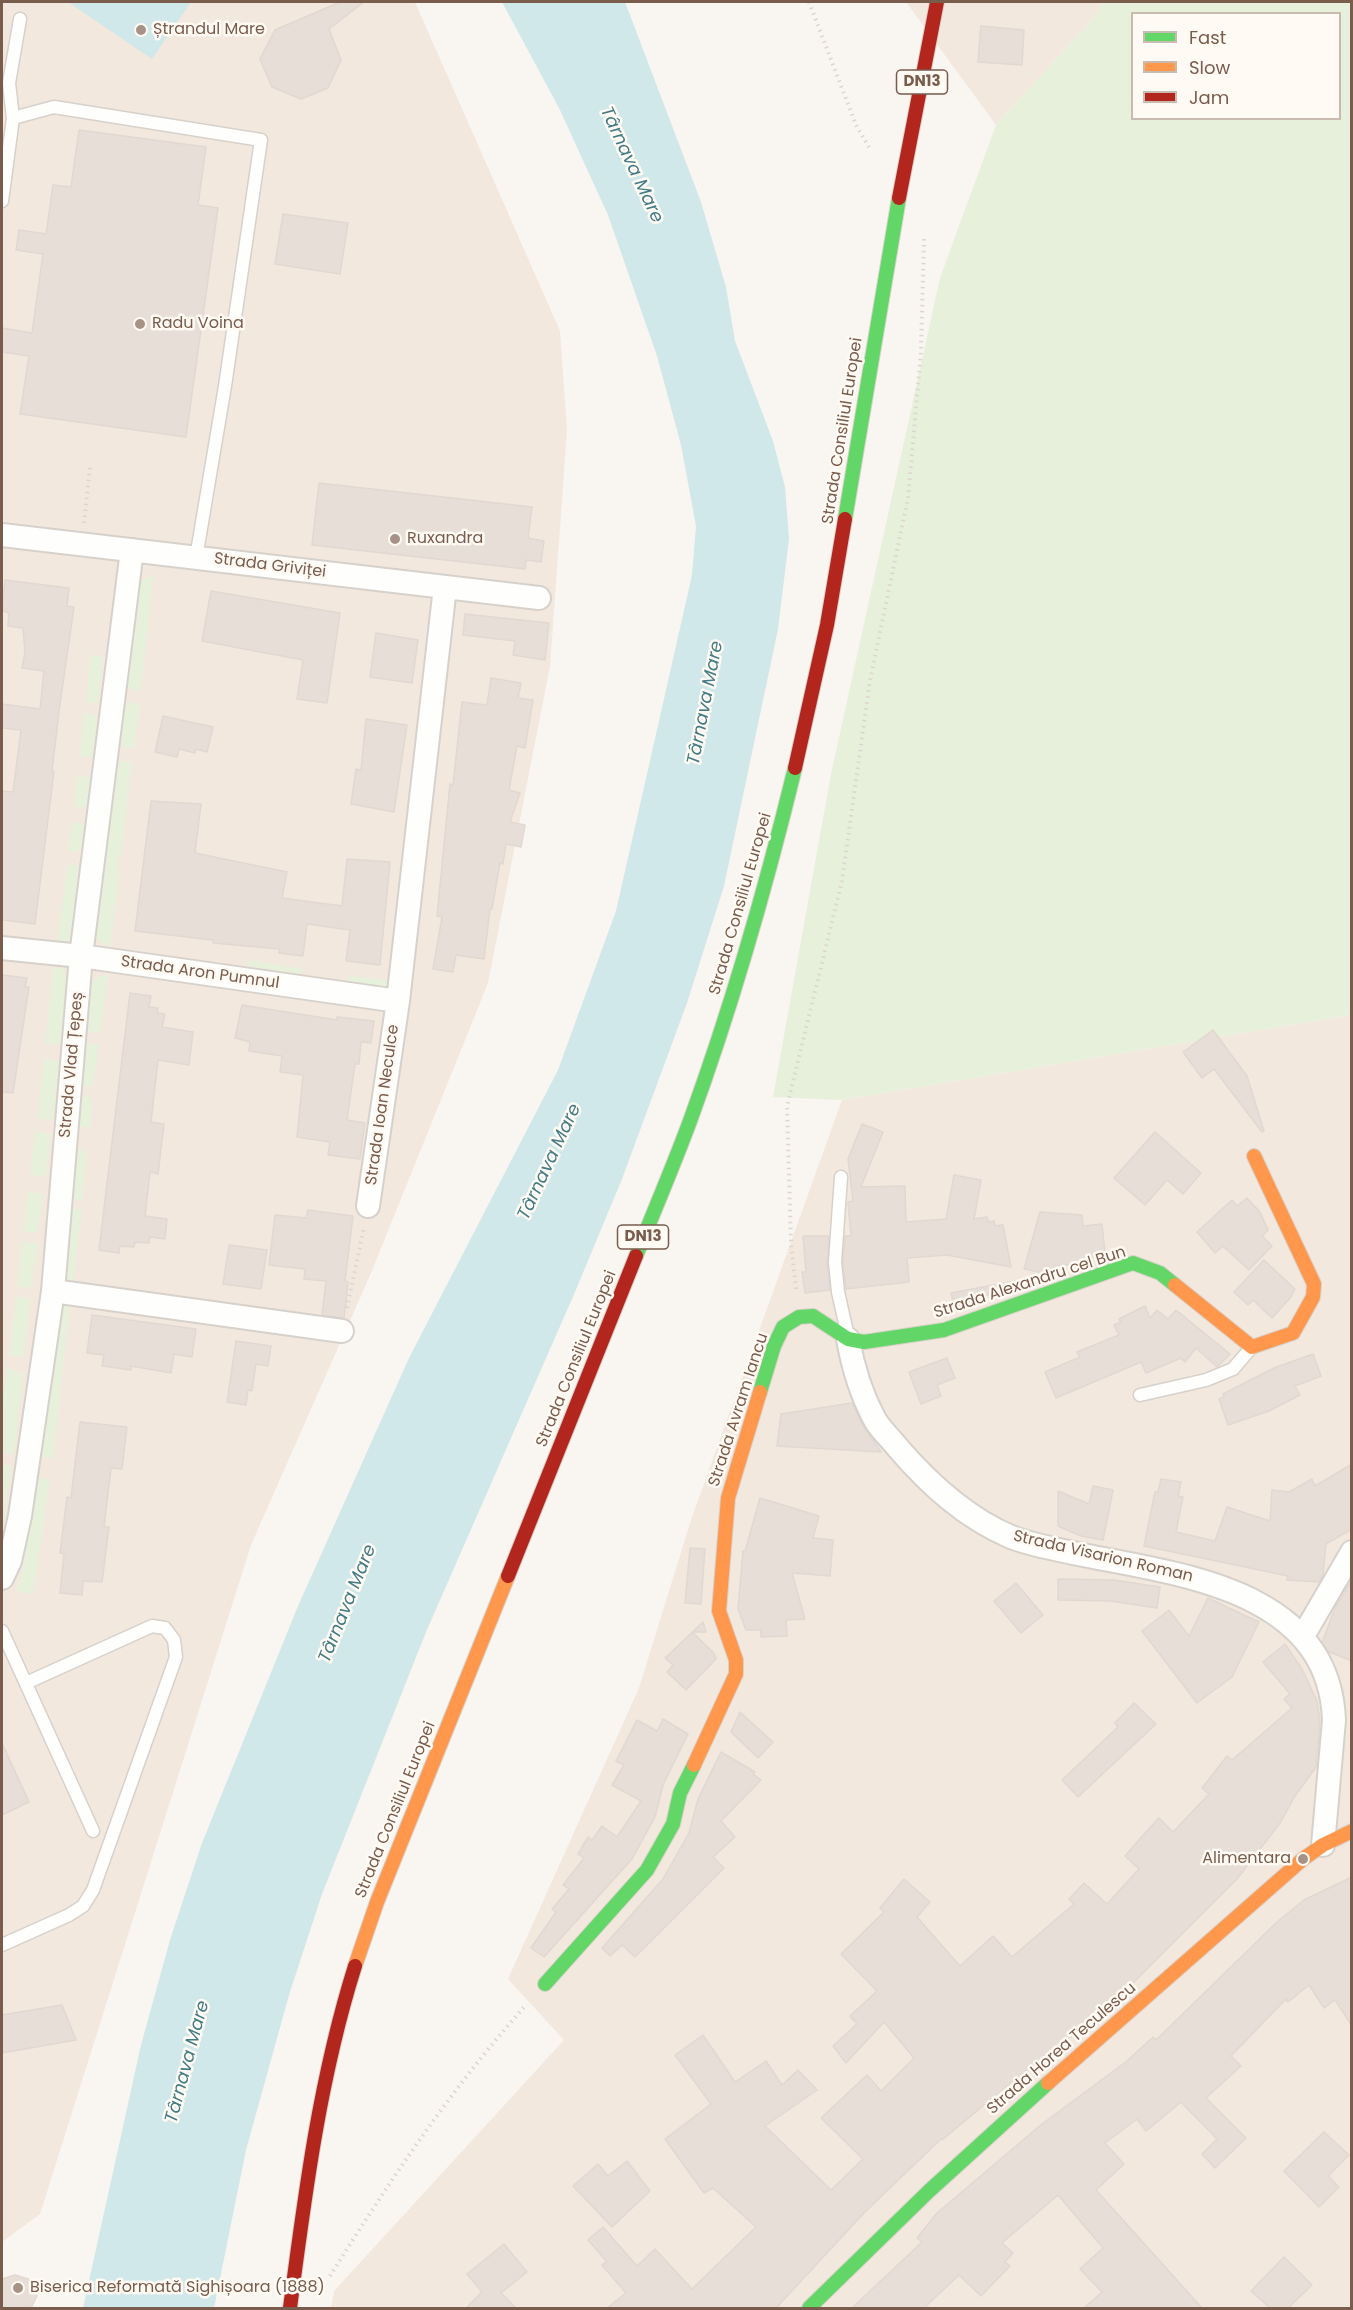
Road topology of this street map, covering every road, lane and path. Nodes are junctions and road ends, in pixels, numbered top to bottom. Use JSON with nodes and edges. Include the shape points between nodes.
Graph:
{"nodes":[{"id":1,"x":810,"y":2,"type":"edge"},
{"id":2,"x":937,"y":2,"type":"edge"},
{"id":3,"x":20,"y":19,"type":"dead end"},
{"id":4,"x":13,"y":118,"type":"junction"},
{"id":5,"x":870,"y":149,"type":"dead end"},
{"id":6,"x":2,"y":201,"type":"edge"},
{"id":7,"x":924,"y":239,"type":"dead end"},
{"id":8,"x":90,"y":467,"type":"dead end"},
{"id":9,"x":2,"y":535,"type":"edge"},
{"id":10,"x":81,"y":544,"type":"junction"},
{"id":11,"x":132,"y":550,"type":"junction"},
{"id":12,"x":196,"y":558,"type":"junction"},
{"id":13,"x":445,"y":587,"type":"junction"},
{"id":14,"x":539,"y":598,"type":"dead end"},
{"id":15,"x":2,"y":948,"type":"edge"},
{"id":16,"x":81,"y":956,"type":"junction"},
{"id":17,"x":398,"y":1001,"type":"junction"},
{"id":18,"x":1254,"y":1156,"type":"dead end"},
{"id":19,"x":841,"y":1177,"type":"dead end"},
{"id":20,"x":368,"y":1206,"type":"joint"},
{"id":21,"x":53,"y":1291,"type":"junction"},
{"id":22,"x":799,"y":1317,"type":"junction"},
{"id":23,"x":342,"y":1331,"type":"joint"},
{"id":24,"x":848,"y":1339,"type":"junction"},
{"id":25,"x":1252,"y":1347,"type":"junction"},
{"id":26,"x":1140,"y":1395,"type":"dead end"},
{"id":27,"x":1352,"y":1552,"type":"edge"},
{"id":28,"x":2,"y":1578,"type":"edge"},
{"id":29,"x":2,"y":1631,"type":"edge"},
{"id":30,"x":1303,"y":1636,"type":"junction"},
{"id":31,"x":26,"y":1683,"type":"junction"},
{"id":32,"x":93,"y":1831,"type":"dead end"},
{"id":33,"x":1352,"y":1831,"type":"edge"},
{"id":34,"x":1323,"y":1845,"type":"junction"},
{"id":35,"x":2,"y":1945,"type":"edge"},
{"id":36,"x":545,"y":1984,"type":"joint"},
{"id":37,"x":330,"y":2276,"type":"dead end"},
{"id":38,"x":290,"y":2308,"type":"edge"},
{"id":39,"x":809,"y":2308,"type":"edge"}],
"edges":[{"from":1,"to":5,"type":"path","via":[[856,124]]},
{"from":2,"to":38,"type":"main road","name":"Strada Consiliul Europei","number":"DN13","via":[[888,257],[819,665],[767,882],[690,1121],[377,1902],[354,1969],[319,2112]]},
{"from":3,"to":4,"type":"lane","via":[[9,83]]},
{"from":4,"to":6,"type":"lane"},
{"from":4,"to":12,"type":"lane","via":[[54,107],[261,140]]},
{"from":7,"to":22,"type":"path","via":[[921,352],[908,498],[870,680],[842,881],[787,1106],[791,1242]]},
{"from":8,"to":10,"type":"path"},
{"from":9,"to":10,"type":"street","name":"Strada Griviței"},
{"from":10,"to":11,"type":"street","name":"Strada Griviței"},
{"from":11,"to":12,"type":"street","name":"Strada Griviței"},
{"from":11,"to":16,"type":"street","name":"Strada Vlad Țepeș"},
{"from":12,"to":13,"type":"street","name":"Strada Griviței"},
{"from":13,"to":14,"type":"street","name":"Strada Griviței"},
{"from":13,"to":17,"type":"street","name":"Strada Ioan Neculce"},
{"from":15,"to":16,"type":"street","name":"Strada Aron Pumnul"},
{"from":16,"to":17,"type":"street","name":"Strada Aron Pumnul"},
{"from":16,"to":21,"type":"street","name":"Strada Vlad Țepeș"},
{"from":17,"to":20,"type":"street","name":"Strada Ioan Neculce"},
{"from":18,"to":25,"type":"main road","via":[[1314,1284],[1313,1297],[1293,1333]]},
{"from":19,"to":24,"type":"lane","via":[[835,1263]]},
{"from":20,"to":23,"type":"path","name":"Strada Ioan Neculce"},
{"from":21,"to":23,"type":"street"},
{"from":21,"to":28,"type":"street","name":"Strada Vlad Țepeș","via":[[20,1516]]},
{"from":22,"to":24,"type":"main road","via":[[813,1316]]},
{"from":22,"to":36,"type":"main road","name":"Strada Avram Iancu","via":[[783,1327],[774,1346],[728,1498],[719,1611],[736,1660],[731,1688],[676,1801],[673,1824],[655,1858]]},
{"from":24,"to":25,"type":"main road","name":"Strada Alexandru cel Bun","via":[[864,1342],[944,1330],[1133,1263],[1160,1273]]},
{"from":24,"to":30,"type":"street","name":"Strada Visarion Roman","via":[[857,1381],[876,1423],[940,1492],[985,1524],[1044,1547],[1196,1579],[1232,1591],[1265,1606]]},
{"from":25,"to":26,"type":"lane","via":[[1233,1369],[1206,1380]]},
{"from":27,"to":30,"type":"street"},
{"from":29,"to":31,"type":"lane"},
{"from":30,"to":34,"type":"street","name":"Strada Visarion Roman","via":[[1322,1669],[1334,1704]]},
{"from":31,"to":32,"type":"lane"},
{"from":31,"to":35,"type":"lane","via":[[152,1626],[165,1628],[174,1640],[176,1657],[93,1890],[83,1906],[69,1916]]},
{"from":33,"to":34,"type":"main road","name":"Strada Horea Teculescu"},
{"from":34,"to":39,"type":"main road","name":"Strada Horea Teculescu","via":[[944,2175]]},
{"from":36,"to":37,"type":"path","via":[[505,2028],[441,2111]]}]}
